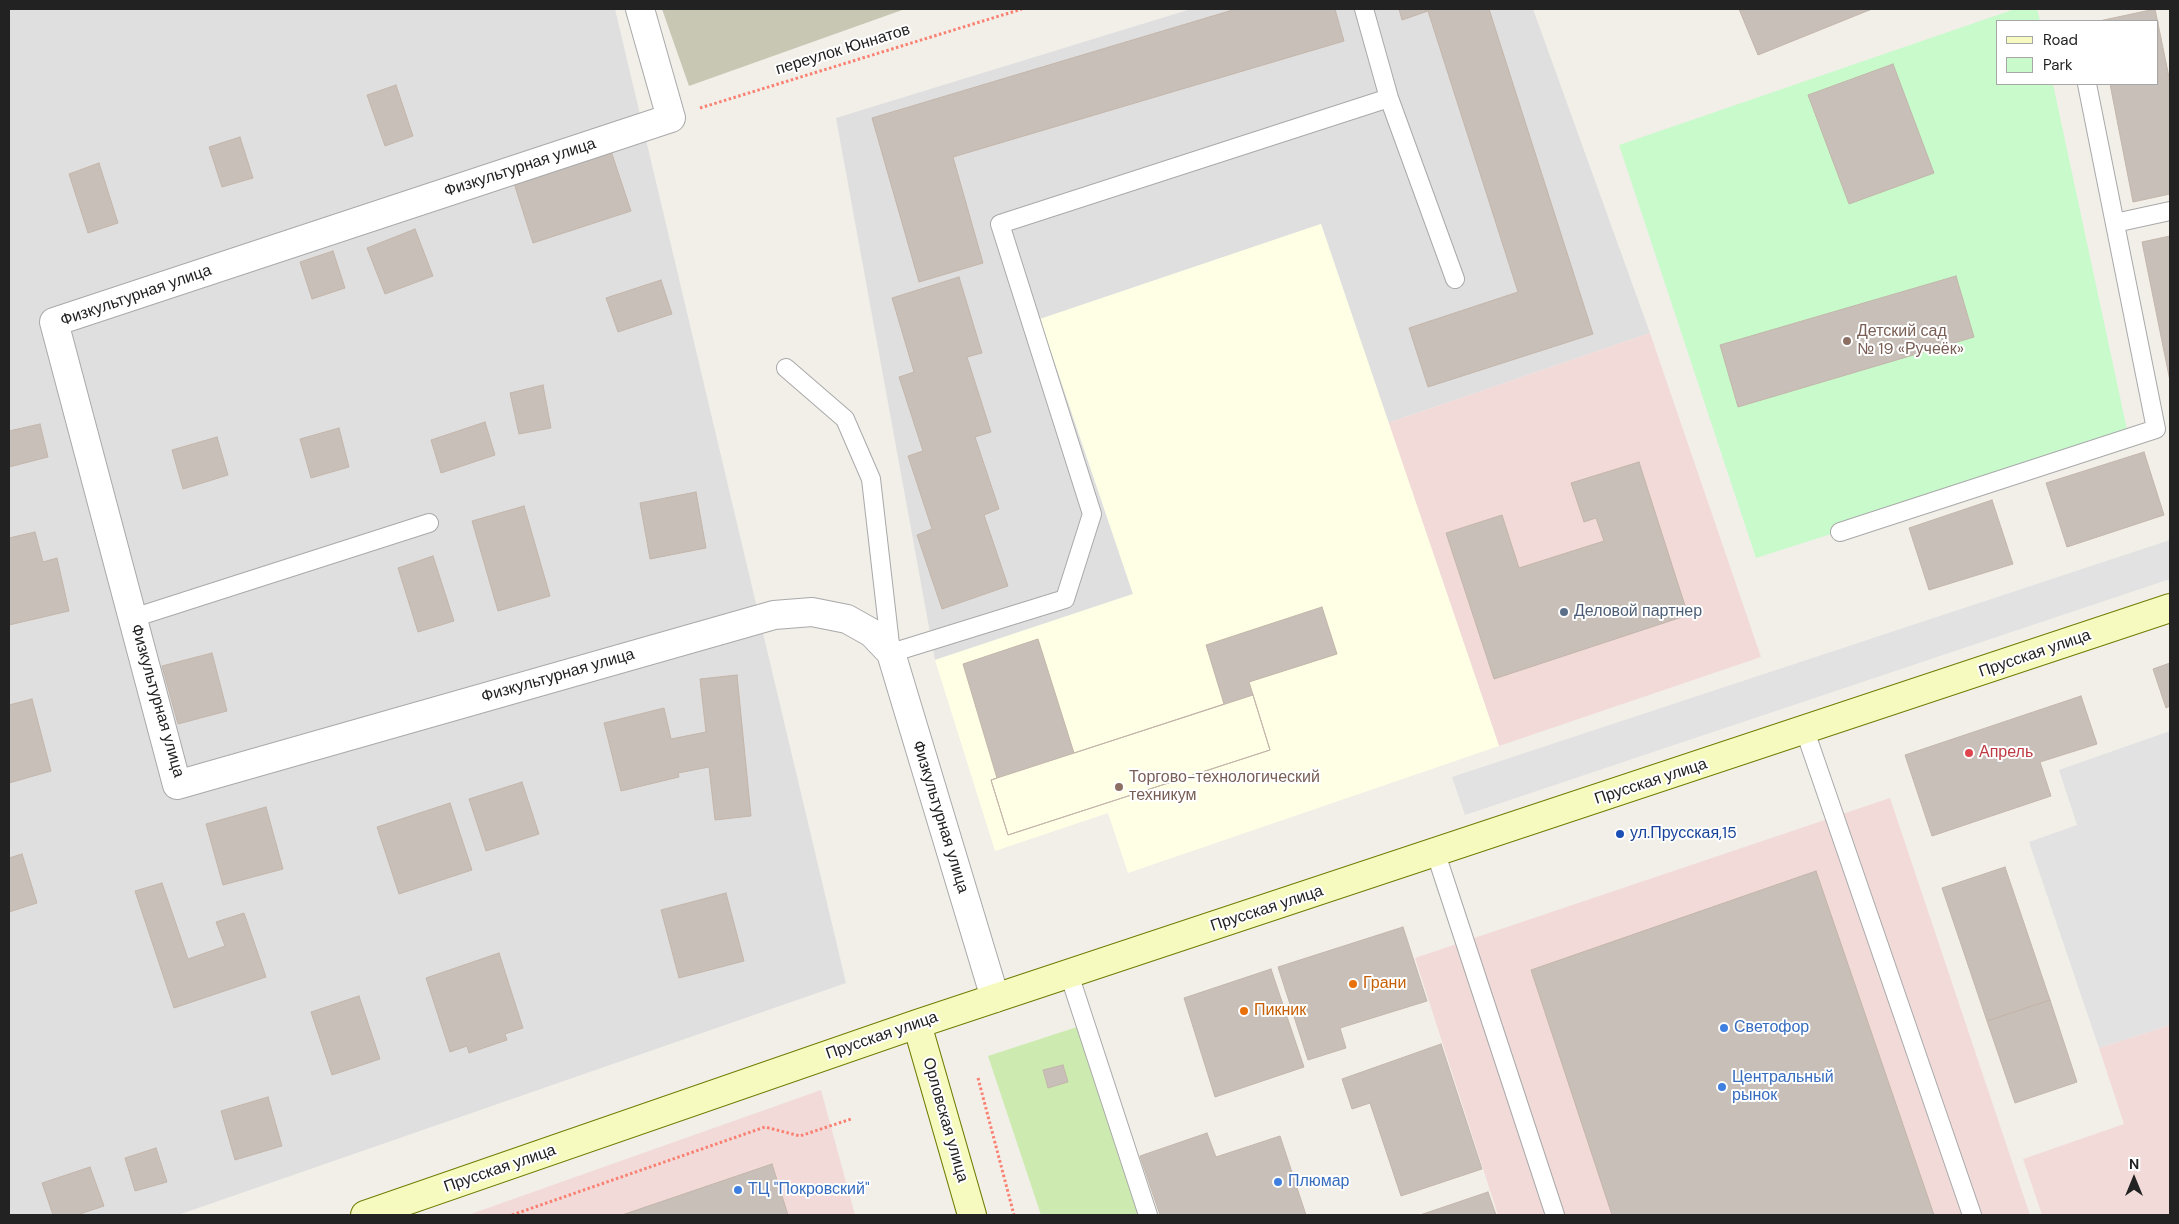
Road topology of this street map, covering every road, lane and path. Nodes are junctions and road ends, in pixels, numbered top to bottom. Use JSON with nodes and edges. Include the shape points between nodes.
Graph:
{"nodes":[{"id":1,"x":640,"y":9,"type":"edge"},
{"id":2,"x":1022,"y":9,"type":"edge"},
{"id":3,"x":1364,"y":9,"type":"edge"},
{"id":4,"x":2087,"y":85,"type":"edge"},
{"id":5,"x":1389,"y":98,"type":"junction"},
{"id":6,"x":671,"y":118,"type":"junction"},
{"id":7,"x":2170,"y":211,"type":"edge"},
{"id":8,"x":2115,"y":223,"type":"junction"},
{"id":9,"x":1455,"y":279,"type":"dead end"},
{"id":10,"x":786,"y":368,"type":"dead end"},
{"id":11,"x":429,"y":523,"type":"dead end"},
{"id":12,"x":1840,"y":532,"type":"dead end"},
{"id":13,"x":2170,"y":608,"type":"edge"},
{"id":14,"x":133,"y":618,"type":"junction"},
{"id":15,"x":891,"y":653,"type":"junction"},
{"id":16,"x":1805,"y":731,"type":"junction"},
{"id":17,"x":1436,"y":854,"type":"junction"},
{"id":18,"x":1069,"y":974,"type":"junction"},
{"id":19,"x":995,"y":998,"type":"junction"},
{"id":20,"x":917,"y":1024,"type":"junction"},
{"id":21,"x":978,"y":1078,"type":"dead end"},
{"id":22,"x":852,"y":1119,"type":"dead end"},
{"id":23,"x":365,"y":1215,"type":"edge"},
{"id":24,"x":512,"y":1215,"type":"edge"},
{"id":25,"x":972,"y":1215,"type":"edge"},
{"id":26,"x":1014,"y":1215,"type":"edge"},
{"id":27,"x":1148,"y":1215,"type":"edge"},
{"id":28,"x":1555,"y":1215,"type":"edge"},
{"id":29,"x":1972,"y":1215,"type":"edge"}],
"edges":[{"from":1,"to":6,"type":"street"},
{"from":2,"to":6,"type":"path","name":"переулок Юннатов","via":[[817,70]]},
{"from":3,"to":5,"type":"lane"},
{"from":4,"to":8,"type":"lane"},
{"from":5,"to":9,"type":"lane"},
{"from":5,"to":15,"type":"lane","via":[[1000,224],[1092,514],[1065,599]]},
{"from":6,"to":14,"type":"street","name":"Физкультурная улица","via":[[54,322]]},
{"from":7,"to":8,"type":"lane"},
{"from":8,"to":12,"type":"lane","via":[[2156,429]]},
{"from":10,"to":15,"type":"lane","via":[[845,419],[871,479]]},
{"from":11,"to":14,"type":"lane"},
{"from":13,"to":16,"type":"street","name":"Прусская улица"},
{"from":14,"to":15,"type":"street","name":"Физкультурная улица","via":[[177,784],[774,615],[812,612],[847,619],[872,633]]},
{"from":15,"to":19,"type":"street","name":"Физкультурная улица"},
{"from":16,"to":17,"type":"street","name":"Прусская улица"},
{"from":16,"to":29,"type":"lane"},
{"from":17,"to":18,"type":"street","name":"Прусская улица"},
{"from":17,"to":28,"type":"lane"},
{"from":18,"to":19,"type":"street","name":"Прусская улица"},
{"from":18,"to":27,"type":"lane"},
{"from":19,"to":20,"type":"street","name":"Прусская улица"},
{"from":20,"to":23,"type":"street","name":"Прусская улица"},
{"from":20,"to":25,"type":"street","name":"Орловская улица"},
{"from":21,"to":26,"type":"path"},
{"from":22,"to":24,"type":"path","via":[[800,1136],[765,1127]]}]}
